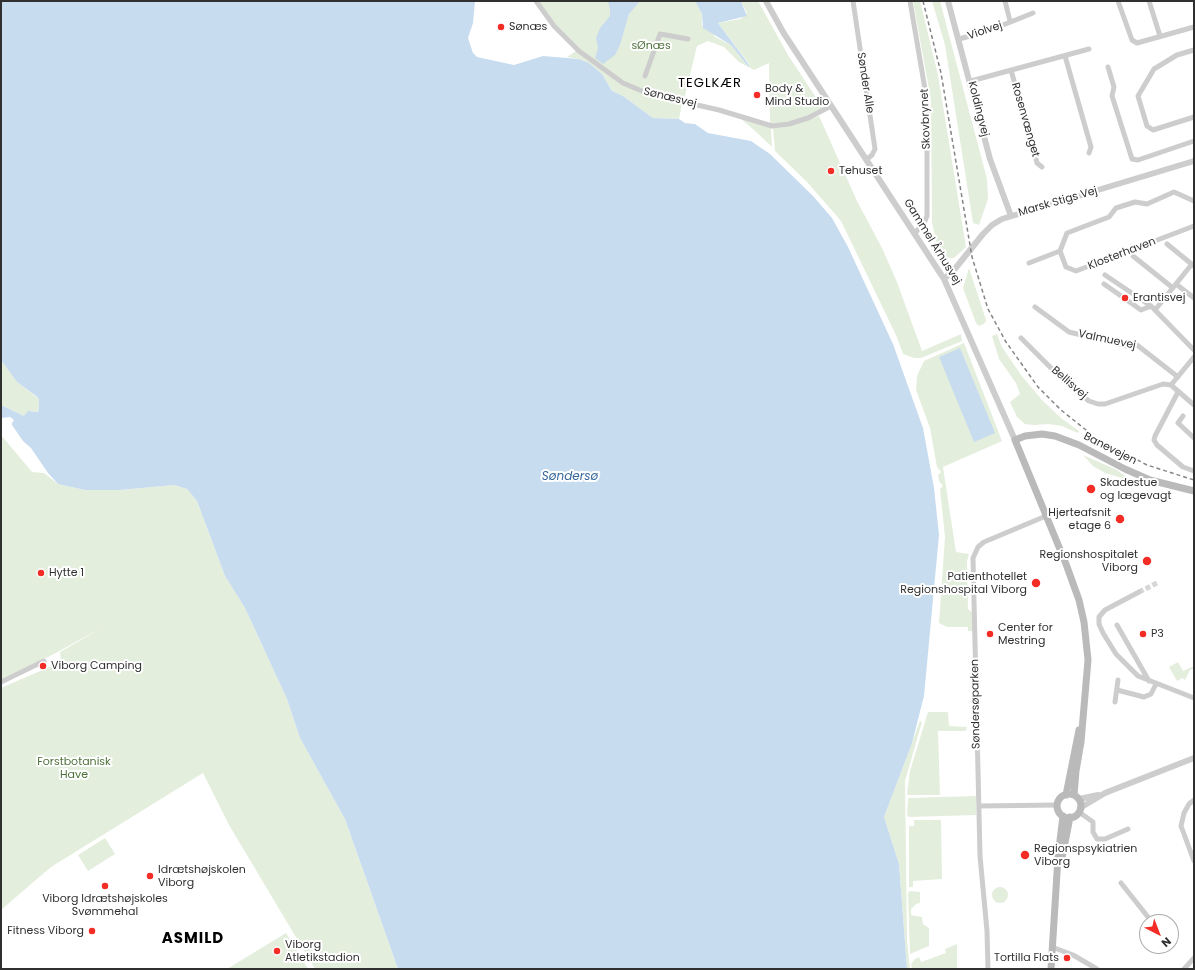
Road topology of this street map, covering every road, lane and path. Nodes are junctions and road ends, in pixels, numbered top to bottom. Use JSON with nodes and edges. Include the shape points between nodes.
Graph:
{"nodes":[{"id":1,"x":536,"y":1,"type":"edge"},
{"id":2,"x":766,"y":1,"type":"edge"},
{"id":3,"x":853,"y":1,"type":"edge"},
{"id":4,"x":910,"y":1,"type":"edge"},
{"id":5,"x":948,"y":1,"type":"edge"},
{"id":6,"x":1005,"y":1,"type":"edge"},
{"id":7,"x":1118,"y":1,"type":"edge"},
{"id":8,"x":1149,"y":1,"type":"edge"},
{"id":9,"x":1033,"y":13,"type":"dead end"},
{"id":10,"x":1010,"y":22,"type":"junction"},
{"id":11,"x":1194,"y":27,"type":"edge"},
{"id":12,"x":1160,"y":36,"type":"junction"},
{"id":13,"x":959,"y":39,"type":"junction"},
{"id":14,"x":688,"y":40,"type":"dead end"},
{"id":15,"x":1089,"y":49,"type":"dead end"},
{"id":16,"x":1194,"y":50,"type":"edge"},
{"id":17,"x":1065,"y":56,"type":"junction"},
{"id":18,"x":1108,"y":67,"type":"dead end"},
{"id":19,"x":1011,"y":70,"type":"junction"},
{"id":20,"x":645,"y":76,"type":"dead end"},
{"id":21,"x":971,"y":81,"type":"junction"},
{"id":22,"x":831,"y":106,"type":"junction"},
{"id":23,"x":1194,"y":117,"type":"edge"},
{"id":24,"x":1194,"y":141,"type":"edge"},
{"id":25,"x":1089,"y":153,"type":"dead end"},
{"id":26,"x":866,"y":160,"type":"junction"},
{"id":27,"x":1194,"y":161,"type":"edge"},
{"id":28,"x":1042,"y":167,"type":"dead end"},
{"id":29,"x":1194,"y":202,"type":"edge"},
{"id":30,"x":1011,"y":216,"type":"junction"},
{"id":31,"x":1194,"y":226,"type":"edge"},
{"id":32,"x":914,"y":233,"type":"junction"},
{"id":33,"x":1167,"y":244,"type":"dead end"},
{"id":34,"x":1060,"y":251,"type":"junction"},
{"id":35,"x":1133,"y":256,"type":"dead end"},
{"id":36,"x":1029,"y":263,"type":"dead end"},
{"id":37,"x":1193,"y":265,"type":"edge"},
{"id":38,"x":1106,"y":275,"type":"dead end"},
{"id":39,"x":944,"y":279,"type":"junction"},
{"id":40,"x":1104,"y":284,"type":"dead end"},
{"id":41,"x":1175,"y":286,"type":"junction"},
{"id":42,"x":1194,"y":298,"type":"edge"},
{"id":43,"x":1035,"y":307,"type":"dead end"},
{"id":44,"x":1153,"y":308,"type":"junction"},
{"id":45,"x":1021,"y":338,"type":"dead end"},
{"id":46,"x":1194,"y":350,"type":"edge"},
{"id":47,"x":1193,"y":359,"type":"edge"},
{"id":48,"x":1178,"y":377,"type":"junction"},
{"id":49,"x":1171,"y":385,"type":"junction"},
{"id":50,"x":1178,"y":392,"type":"junction"},
{"id":51,"x":1194,"y":405,"type":"edge"},
{"id":52,"x":1183,"y":416,"type":"dead end"},
{"id":53,"x":1193,"y":436,"type":"edge"},
{"id":54,"x":1015,"y":440,"type":"junction"},
{"id":55,"x":1194,"y":471,"type":"edge"},
{"id":56,"x":1194,"y":491,"type":"edge"},
{"id":57,"x":1046,"y":516,"type":"junction"},
{"id":58,"x":1139,"y":592,"type":"tunnel mouth"},
{"id":59,"x":1117,"y":625,"type":"dead end"},
{"id":60,"x":1137,"y":660,"type":"junction"},
{"id":61,"x":44,"y":661,"type":"dead end"},
{"id":62,"x":1136,"y":674,"type":"junction"},
{"id":63,"x":1118,"y":680,"type":"dead end"},
{"id":64,"x":1149,"y":681,"type":"junction"},
{"id":65,"x":1,"y":682,"type":"edge"},
{"id":66,"x":1156,"y":684,"type":"junction"},
{"id":67,"x":1117,"y":690,"type":"junction"},
{"id":68,"x":1194,"y":698,"type":"edge"},
{"id":69,"x":1115,"y":702,"type":"dead end"},
{"id":70,"x":1082,"y":722,"type":"junction"},
{"id":71,"x":1194,"y":758,"type":"edge"},
{"id":72,"x":1102,"y":794,"type":"junction"},
{"id":73,"x":1066,"y":795,"type":"junction"},
{"id":74,"x":1076,"y":797,"type":"junction"},
{"id":75,"x":1194,"y":800,"type":"edge"},
{"id":76,"x":1057,"y":805,"type":"junction"},
{"id":77,"x":979,"y":806,"type":"junction"},
{"id":78,"x":1080,"y":810,"type":"junction"},
{"id":79,"x":1066,"y":816,"type":"junction"},
{"id":80,"x":1128,"y":829,"type":"dead end"},
{"id":81,"x":1194,"y":860,"type":"edge"},
{"id":82,"x":1121,"y":883,"type":"dead end"},
{"id":83,"x":1146,"y":914,"type":"edge"},
{"id":84,"x":1052,"y":947,"type":"junction"},
{"id":85,"x":1194,"y":958,"type":"edge"},
{"id":86,"x":988,"y":969,"type":"edge"},
{"id":87,"x":1050,"y":969,"type":"edge"},
{"id":88,"x":1097,"y":969,"type":"edge"},
{"id":89,"x":1184,"y":969,"type":"edge"}],
"edges":[{"from":1,"to":22,"type":"street","name":"Sønæsvej","via":[[554,26],[578,51],[623,83],[649,94],[719,110],[772,126],[808,118]]},
{"from":2,"to":22,"type":"street","name":"Gammel Århusvej"},
{"from":3,"to":26,"type":"street","name":"Sønder Alle","via":[[875,149],[872,156]]},
{"from":4,"to":32,"type":"street","name":"Skovbrynet","via":[[927,100],[927,216]]},
{"from":5,"to":13,"type":"street","name":"Koldingvej"},
{"from":6,"to":10,"type":"street","name":"Violvej"},
{"from":7,"to":12,"type":"street","via":[[1132,40],[1137,43]]},
{"from":8,"to":12,"type":"street"},
{"from":9,"to":10,"type":"street","name":"Violvej"},
{"from":10,"to":13,"type":"street","name":"Violvej"},
{"from":11,"to":12,"type":"street"},
{"from":13,"to":21,"type":"street","name":"Koldingvej"},
{"from":14,"to":20,"type":"street","via":[[660,34]]},
{"from":15,"to":17,"type":"street","name":"Rosenvænget"},
{"from":16,"to":23,"type":"street","via":[[1177,55],[1154,69],[1138,96],[1147,126],[1153,130]]},
{"from":17,"to":19,"type":"street","name":"Rosenvænget"},
{"from":17,"to":25,"type":"street","via":[[1091,147]]},
{"from":18,"to":24,"type":"street","via":[[1114,87],[1112,96],[1132,159],[1138,160]]},
{"from":19,"to":21,"type":"street","name":"Rosenvænget"},
{"from":19,"to":28,"type":"street","name":"Rosenvænget","via":[[1037,163]]},
{"from":21,"to":30,"type":"street","name":"Koldingvej","via":[[993,170]]},
{"from":22,"to":26,"type":"street","name":"Gammel Århusvej"},
{"from":26,"to":32,"type":"street","name":"Gammel Århusvej"},
{"from":27,"to":30,"type":"street","name":"Marsk Stigs Vej"},
{"from":29,"to":34,"type":"street","via":[[1174,192],[1147,204],[1135,202],[1116,208],[1109,217],[1067,233]]},
{"from":30,"to":39,"type":"street","name":"Marsk Stigs Vej","via":[[987,229]]},
{"from":31,"to":34,"type":"street","name":"Klosterhaven","via":[[1076,271],[1066,267]]},
{"from":32,"to":39,"type":"street","name":"Gammel Århusvej"},
{"from":33,"to":37,"type":"street"},
{"from":34,"to":36,"type":"street"},
{"from":35,"to":41,"type":"street"},
{"from":37,"to":41,"type":"street"},
{"from":38,"to":44,"type":"street"},
{"from":39,"to":54,"type":"street","name":"Gammel Århusvej"},
{"from":40,"to":44,"type":"street","via":[[1141,310]]},
{"from":41,"to":42,"type":"street"},
{"from":41,"to":44,"type":"street"},
{"from":43,"to":48,"type":"street","name":"Valmuevej","via":[[1069,332],[1127,346],[1137,345]]},
{"from":44,"to":46,"type":"street"},
{"from":45,"to":49,"type":"street","name":"Bellisvej","via":[[1065,382],[1098,404],[1105,404],[1163,384]]},
{"from":47,"to":48,"type":"street"},
{"from":48,"to":49,"type":"street"},
{"from":49,"to":50,"type":"street"},
{"from":50,"to":51,"type":"street"},
{"from":50,"to":55,"type":"street","via":[[1154,440],[1183,467]]},
{"from":52,"to":53,"type":"street","via":[[1178,423]]},
{"from":54,"to":56,"type":"main road","name":"Banevejen","via":[[1042,434],[1055,436],[1079,445],[1124,470],[1150,480]]},
{"from":54,"to":57,"type":"main road","name":"Gammel Århusvej"},
{"from":57,"to":70,"type":"main road","name":"Gammel Århusvej","via":[[1072,580],[1084,622],[1088,660]]},
{"from":57,"to":77,"type":"street","name":"Søndersøparken","via":[[984,542],[978,547],[973,558]]},
{"from":58,"to":62,"type":"street","via":[[1105,610],[1099,624],[1116,654]]},
{"from":59,"to":60,"type":"street"},
{"from":60,"to":62,"type":"street"},
{"from":60,"to":64,"type":"street"},
{"from":61,"to":65,"type":"street"},
{"from":62,"to":64,"type":"street"},
{"from":63,"to":67,"type":"street"},
{"from":64,"to":66,"type":"street"},
{"from":66,"to":67,"type":"street","via":[[1151,694],[1144,697]]},
{"from":66,"to":68,"type":"street"},
{"from":67,"to":69,"type":"street"},
{"from":70,"to":73,"type":"main road"},
{"from":70,"to":74,"type":"main road"},
{"from":71,"to":72,"type":"street"},
{"from":72,"to":74,"type":"street"},
{"from":72,"to":78,"type":"street"},
{"from":73,"to":74,"type":"main road"},
{"from":73,"to":76,"type":"main road","via":[[1060,798]]},
{"from":74,"to":78,"type":"main road"},
{"from":75,"to":81,"type":"street","via":[[1188,804],[1181,826]]},
{"from":76,"to":77,"type":"street"},
{"from":76,"to":79,"type":"main road","via":[[1059,812]]},
{"from":77,"to":86,"type":"street","name":"Søndersøparken"},
{"from":78,"to":79,"type":"main road"},
{"from":78,"to":80,"type":"street","via":[[1093,822],[1093,832],[1097,839],[1105,839]]},
{"from":79,"to":84,"type":"main road","via":[[1058,857]]},
{"from":82,"to":83,"type":"street"},
{"from":84,"to":87,"type":"main road"},
{"from":84,"to":88,"type":"street","via":[[1067,952]]},
{"from":85,"to":89,"type":"street"}]}
